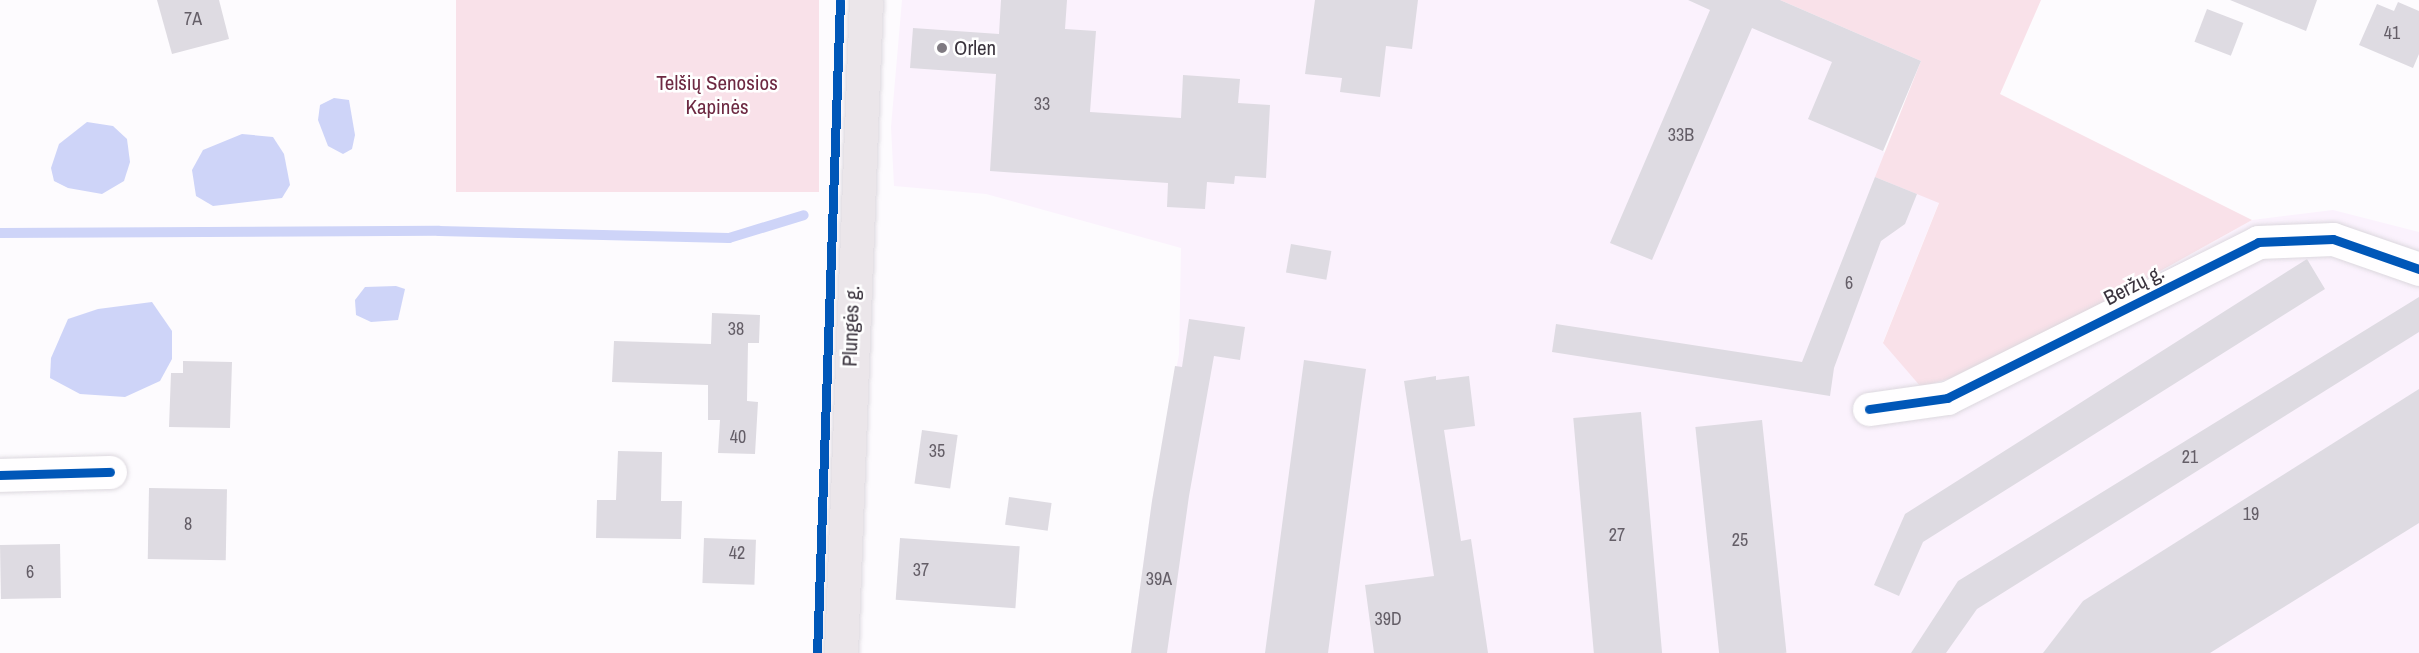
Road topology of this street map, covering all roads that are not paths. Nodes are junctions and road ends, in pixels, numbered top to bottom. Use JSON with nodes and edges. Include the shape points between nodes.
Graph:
{"nodes":[{"id":1,"x":866,"y":0,"type":"edge"},
{"id":2,"x":2419,"y":269,"type":"edge"},
{"id":3,"x":1869,"y":409,"type":"dead end"},
{"id":4,"x":110,"y":472,"type":"dead end"},
{"id":5,"x":0,"y":475,"type":"edge"},
{"id":6,"x":841,"y":653,"type":"edge"}],
"edges":[{"from":1,"to":6,"type":"main road","name":"Plungės g."},
{"from":2,"to":3,"type":"street","name":"Beržų g.","via":[[2333,240],[2258,242],[1947,398]]},
{"from":4,"to":5,"type":"street"}]}
